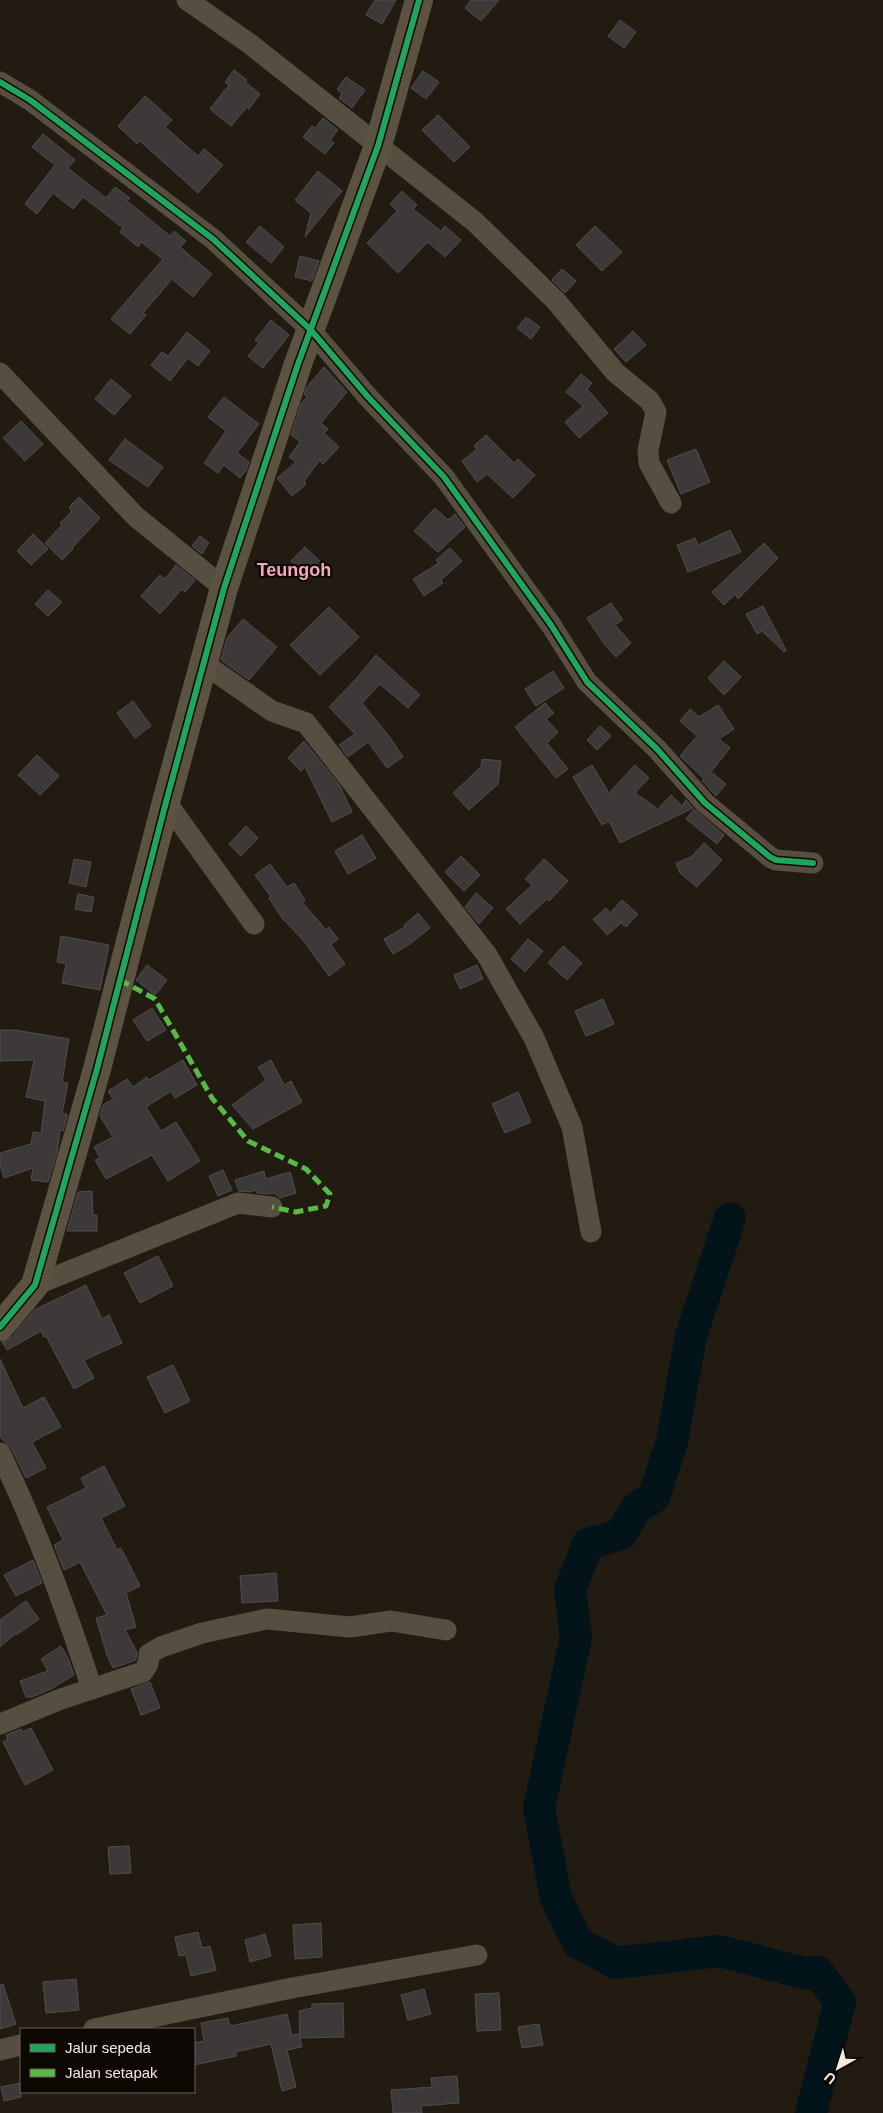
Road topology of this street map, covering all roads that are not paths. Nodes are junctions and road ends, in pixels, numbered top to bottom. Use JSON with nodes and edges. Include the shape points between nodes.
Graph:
{"nodes":[{"id":1,"x":187,"y":0,"type":"edge"},
{"id":2,"x":419,"y":0,"type":"edge"},
{"id":3,"x":0,"y":82,"type":"edge"},
{"id":4,"x":378,"y":146,"type":"junction"},
{"id":5,"x":310,"y":329,"type":"junction"},
{"id":6,"x":0,"y":373,"type":"edge"},
{"id":7,"x":671,"y":503,"type":"dead end"},
{"id":8,"x":224,"y":588,"type":"junction"},
{"id":9,"x":203,"y":663,"type":"junction"},
{"id":10,"x":166,"y":802,"type":"junction"},
{"id":11,"x":810,"y":863,"type":"dead end"},
{"id":12,"x":254,"y":924,"type":"dead end"},
{"id":13,"x":272,"y":1207,"type":"dead end"},
{"id":14,"x":591,"y":1232,"type":"dead end"},
{"id":15,"x":35,"y":1285,"type":"junction"},
{"id":16,"x":0,"y":1327,"type":"edge"},
{"id":17,"x":0,"y":1453,"type":"edge"},
{"id":18,"x":446,"y":1630,"type":"dead end"},
{"id":19,"x":92,"y":1689,"type":"junction"},
{"id":20,"x":0,"y":1724,"type":"edge"},
{"id":21,"x":477,"y":1955,"type":"dead end"},
{"id":22,"x":99,"y":2028,"type":"edge"},
{"id":23,"x":20,"y":2045,"type":"edge"},
{"id":24,"x":0,"y":2050,"type":"edge"}],
"edges":[{"from":1,"to":4,"type":"street","via":[[250,44]]},
{"from":2,"to":4,"type":"street"},
{"from":3,"to":5,"type":"street","via":[[30,100],[213,239]]},
{"from":4,"to":5,"type":"street"},
{"from":4,"to":7,"type":"street","via":[[475,222],[556,301],[615,372],[650,401],[656,412],[648,450],[649,463]]},
{"from":5,"to":8,"type":"street"},
{"from":5,"to":11,"type":"street","via":[[368,397],[444,477],[588,682],[657,749],[705,803],[770,857]]},
{"from":6,"to":8,"type":"street","via":[[135,516]]},
{"from":8,"to":9,"type":"street"},
{"from":9,"to":10,"type":"street"},
{"from":9,"to":14,"type":"street","via":[[272,711],[306,723],[486,955],[534,1038],[572,1127]]},
{"from":10,"to":12,"type":"street"},
{"from":10,"to":15,"type":"street","via":[[97,1069]]},
{"from":13,"to":15,"type":"street","via":[[238,1204]]},
{"from":15,"to":16,"type":"street"},
{"from":17,"to":19,"type":"street","via":[[19,1491],[68,1616]]},
{"from":18,"to":19,"type":"street","via":[[390,1621],[350,1627],[267,1619],[202,1633],[161,1647],[149,1654],[143,1672]]},
{"from":19,"to":20,"type":"street"},
{"from":21,"to":22,"type":"street","via":[[292,1988]]},
{"from":23,"to":24,"type":"street"}]}
